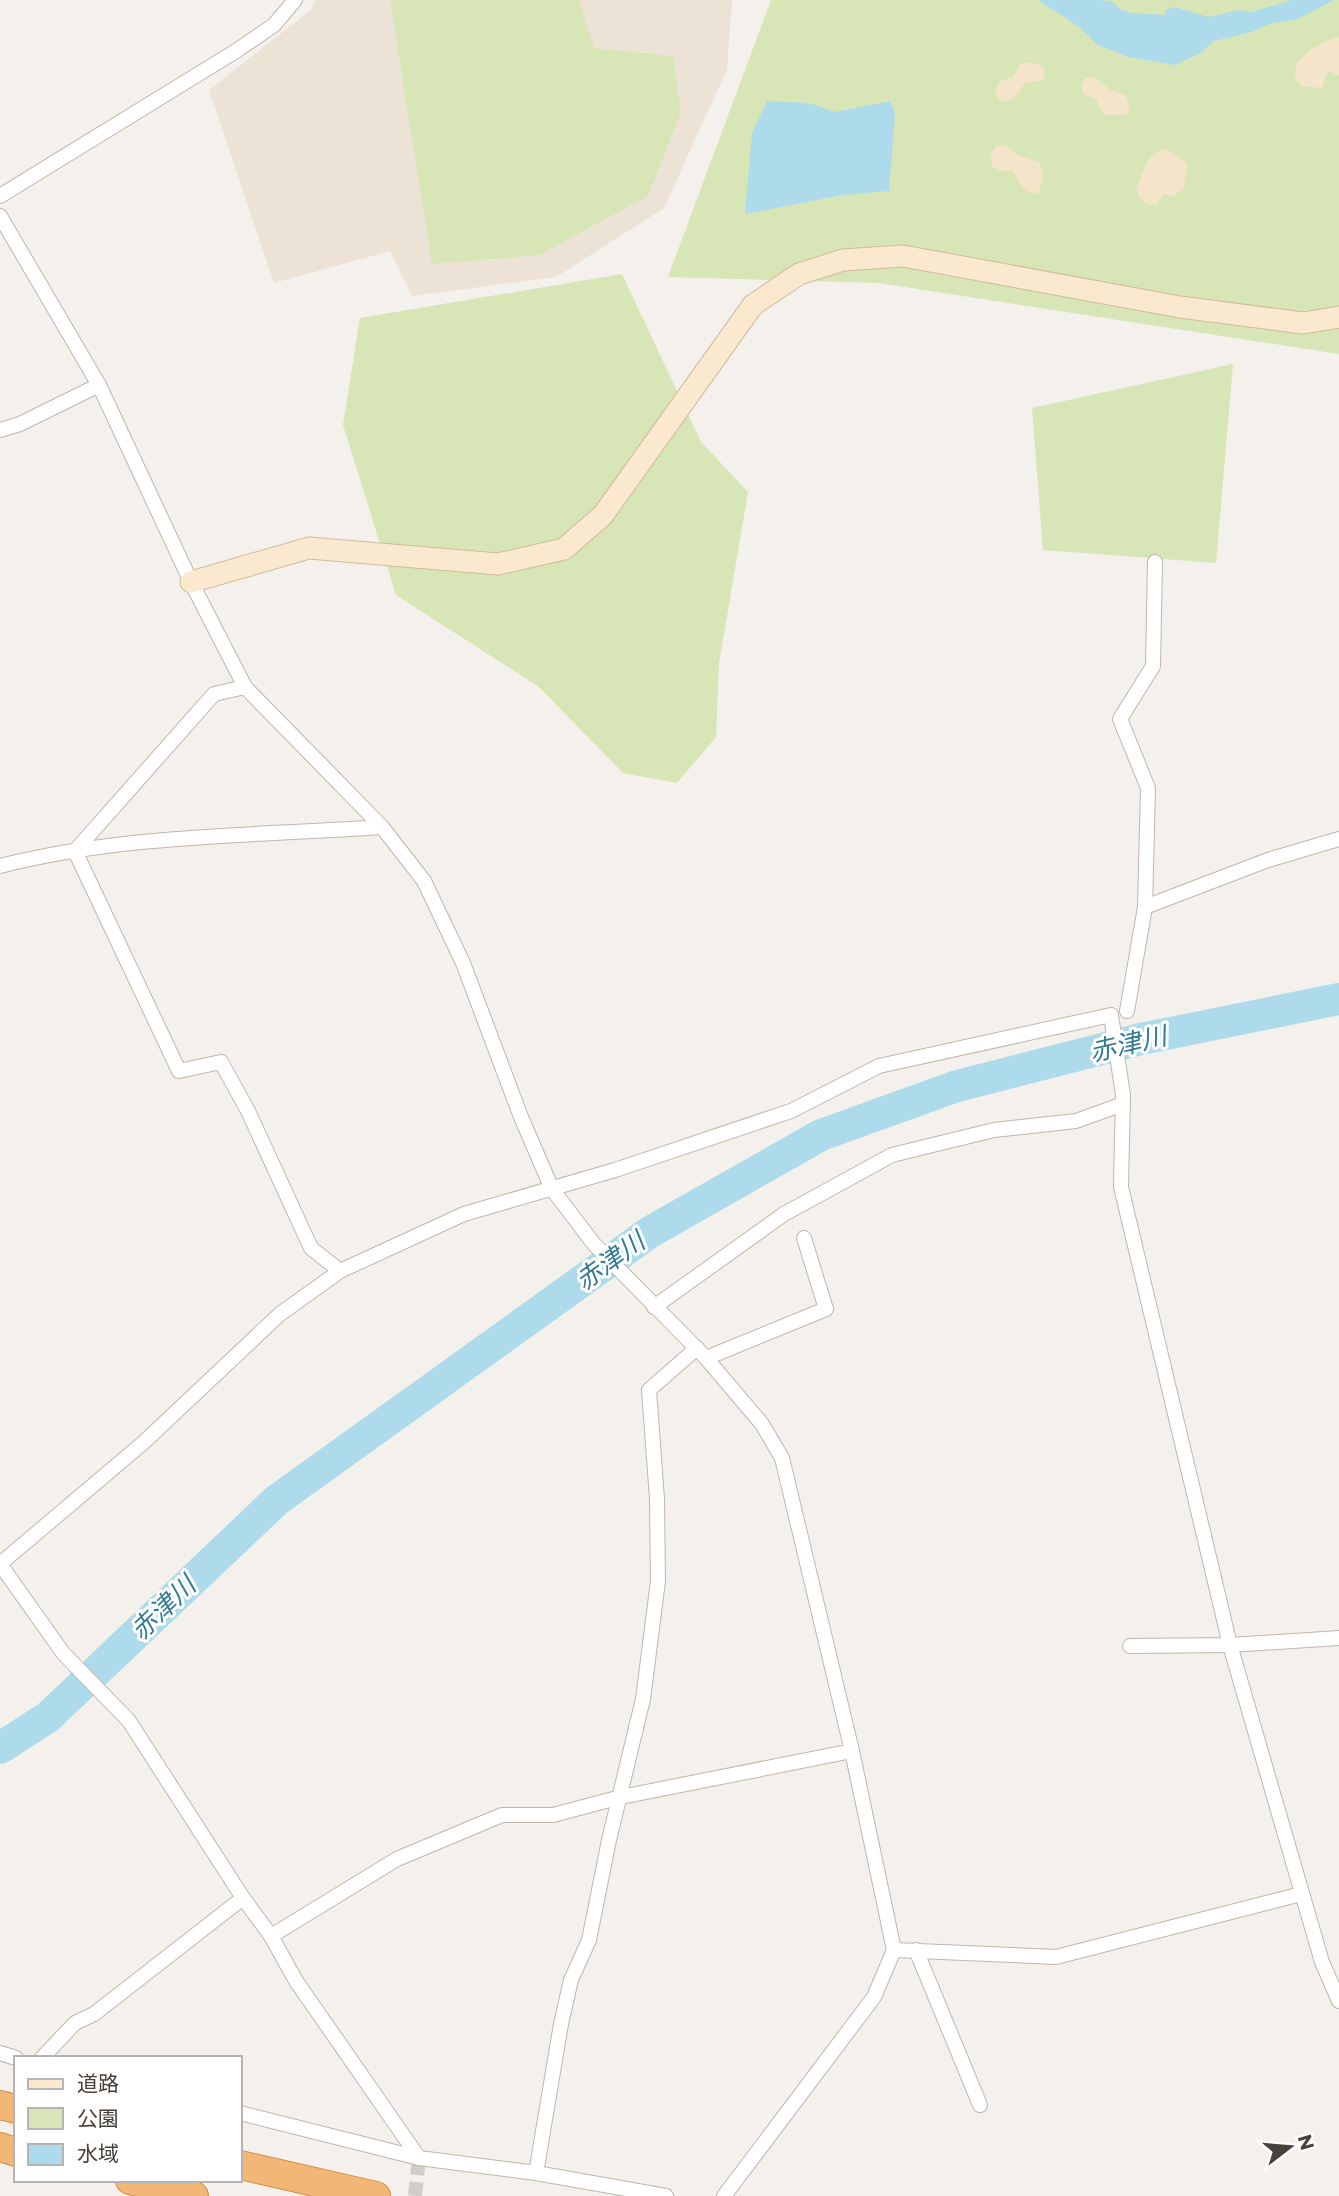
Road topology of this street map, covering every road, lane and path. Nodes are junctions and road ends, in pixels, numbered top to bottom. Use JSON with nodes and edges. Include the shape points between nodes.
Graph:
{"nodes":[{"id":1,"x":295,"y":0,"type":"edge"},
{"id":2,"x":0,"y":196,"type":"edge"},
{"id":3,"x":0,"y":216,"type":"edge"},
{"id":4,"x":1339,"y":317,"type":"edge"},
{"id":5,"x":99,"y":385,"type":"junction"},
{"id":6,"x":0,"y":430,"type":"edge"},
{"id":7,"x":1155,"y":562,"type":"dead end"},
{"id":8,"x":191,"y":582,"type":"junction"},
{"id":9,"x":245,"y":687,"type":"junction"},
{"id":10,"x":382,"y":827,"type":"junction"},
{"id":11,"x":1339,"y":839,"type":"edge"},
{"id":12,"x":75,"y":851,"type":"junction"},
{"id":13,"x":0,"y":866,"type":"edge"},
{"id":14,"x":1145,"y":907,"type":"junction"},
{"id":15,"x":1127,"y":1011,"type":"dead end"},
{"id":16,"x":1123,"y":1099,"type":"junction"},
{"id":17,"x":552,"y":1189,"type":"junction"},
{"id":18,"x":804,"y":1238,"type":"dead end"},
{"id":19,"x":341,"y":1271,"type":"junction"},
{"id":20,"x":649,"y":1302,"type":"junction"},
{"id":21,"x":701,"y":1353,"type":"junction"},
{"id":22,"x":0,"y":1564,"type":"edge"},
{"id":23,"x":1339,"y":1638,"type":"edge"},
{"id":24,"x":1230,"y":1645,"type":"junction"},
{"id":25,"x":1130,"y":1646,"type":"dead end"},
{"id":26,"x":852,"y":1751,"type":"junction"},
{"id":27,"x":621,"y":1797,"type":"junction"},
{"id":28,"x":1301,"y":1894,"type":"junction"},
{"id":29,"x":243,"y":1898,"type":"junction"},
{"id":30,"x":271,"y":1936,"type":"junction"},
{"id":31,"x":894,"y":1950,"type":"junction"},
{"id":32,"x":916,"y":1950,"type":"junction"},
{"id":33,"x":1322,"y":1962,"type":"junction"},
{"id":34,"x":1339,"y":1962,"type":"edge"},
{"id":35,"x":1339,"y":2001,"type":"edge"},
{"id":36,"x":44,"y":2056,"type":"edge"},
{"id":37,"x":980,"y":2105,"type":"dead end"},
{"id":38,"x":242,"y":2114,"type":"edge"},
{"id":39,"x":419,"y":2158,"type":"junction"},
{"id":40,"x":242,"y":2165,"type":"edge"},
{"id":41,"x":536,"y":2173,"type":"junction"},
{"id":42,"x":138,"y":2182,"type":"edge"},
{"id":43,"x":194,"y":2196,"type":"edge"},
{"id":44,"x":376,"y":2196,"type":"edge"},
{"id":45,"x":666,"y":2196,"type":"edge"},
{"id":46,"x":724,"y":2196,"type":"edge"}],
"edges":[{"from":1,"to":2,"type":"street","via":[[274,25],[194,79]]},
{"from":3,"to":5,"type":"street"},
{"from":4,"to":8,"type":"street","via":[[1303,323],[1180,307],[903,256],[843,260],[799,274],[753,305],[603,515],[564,550],[498,564],[309,548]]},
{"from":5,"to":6,"type":"street"},
{"from":5,"to":8,"type":"street"},
{"from":7,"to":14,"type":"street","via":[[1153,666],[1120,719],[1148,788]]},
{"from":8,"to":9,"type":"street"},
{"from":9,"to":10,"type":"street"},
{"from":9,"to":12,"type":"street","via":[[215,694]]},
{"from":10,"to":12,"type":"street","via":[[187,837]]},
{"from":10,"to":17,"type":"street","via":[[424,881],[463,963]]},
{"from":11,"to":14,"type":"street","via":[[1268,860]]},
{"from":12,"to":13,"type":"street"},
{"from":12,"to":19,"type":"street","via":[[179,1071],[221,1062],[312,1248]]},
{"from":14,"to":15,"type":"street"},
{"from":16,"to":17,"type":"street","via":[[1111,1015],[879,1066],[791,1111]]},
{"from":16,"to":20,"type":"street","via":[[1076,1121],[994,1130],[892,1155],[784,1214]]},
{"from":16,"to":24,"type":"street","via":[[1121,1187]]},
{"from":17,"to":19,"type":"street","via":[[464,1214]]},
{"from":17,"to":20,"type":"street","via":[[594,1244]]},
{"from":18,"to":21,"type":"street","via":[[826,1309]]},
{"from":19,"to":22,"type":"street","via":[[281,1314],[143,1443]]},
{"from":20,"to":21,"type":"street"},
{"from":21,"to":26,"type":"street","via":[[762,1424],[782,1458]]},
{"from":21,"to":27,"type":"street","via":[[649,1390],[657,1581],[643,1699]]},
{"from":22,"to":29,"type":"street","via":[[70,1661],[125,1715]]},
{"from":23,"to":24,"type":"street"},
{"from":24,"to":25,"type":"street"},
{"from":24,"to":28,"type":"street"},
{"from":26,"to":27,"type":"street"},
{"from":26,"to":31,"type":"street"},
{"from":27,"to":30,"type":"street","via":[[553,1815],[502,1815],[397,1859]]},
{"from":27,"to":41,"type":"street","via":[[589,1940],[571,1980],[561,2024]]},
{"from":28,"to":32,"type":"street","via":[[1056,1957]]},
{"from":28,"to":33,"type":"street"},
{"from":29,"to":30,"type":"street"},
{"from":29,"to":36,"type":"street","via":[[94,2014],[75,2023]]},
{"from":30,"to":39,"type":"street","via":[[296,1981]]},
{"from":31,"to":32,"type":"street"},
{"from":31,"to":46,"type":"street","via":[[874,1997]]},
{"from":32,"to":37,"type":"street"},
{"from":33,"to":34,"type":"street"},
{"from":33,"to":35,"type":"street"},
{"from":38,"to":39,"type":"street"},
{"from":39,"to":41,"type":"street"},
{"from":40,"to":44,"type":"highway"},
{"from":41,"to":45,"type":"street"},
{"from":42,"to":43,"type":"highway"}]}
